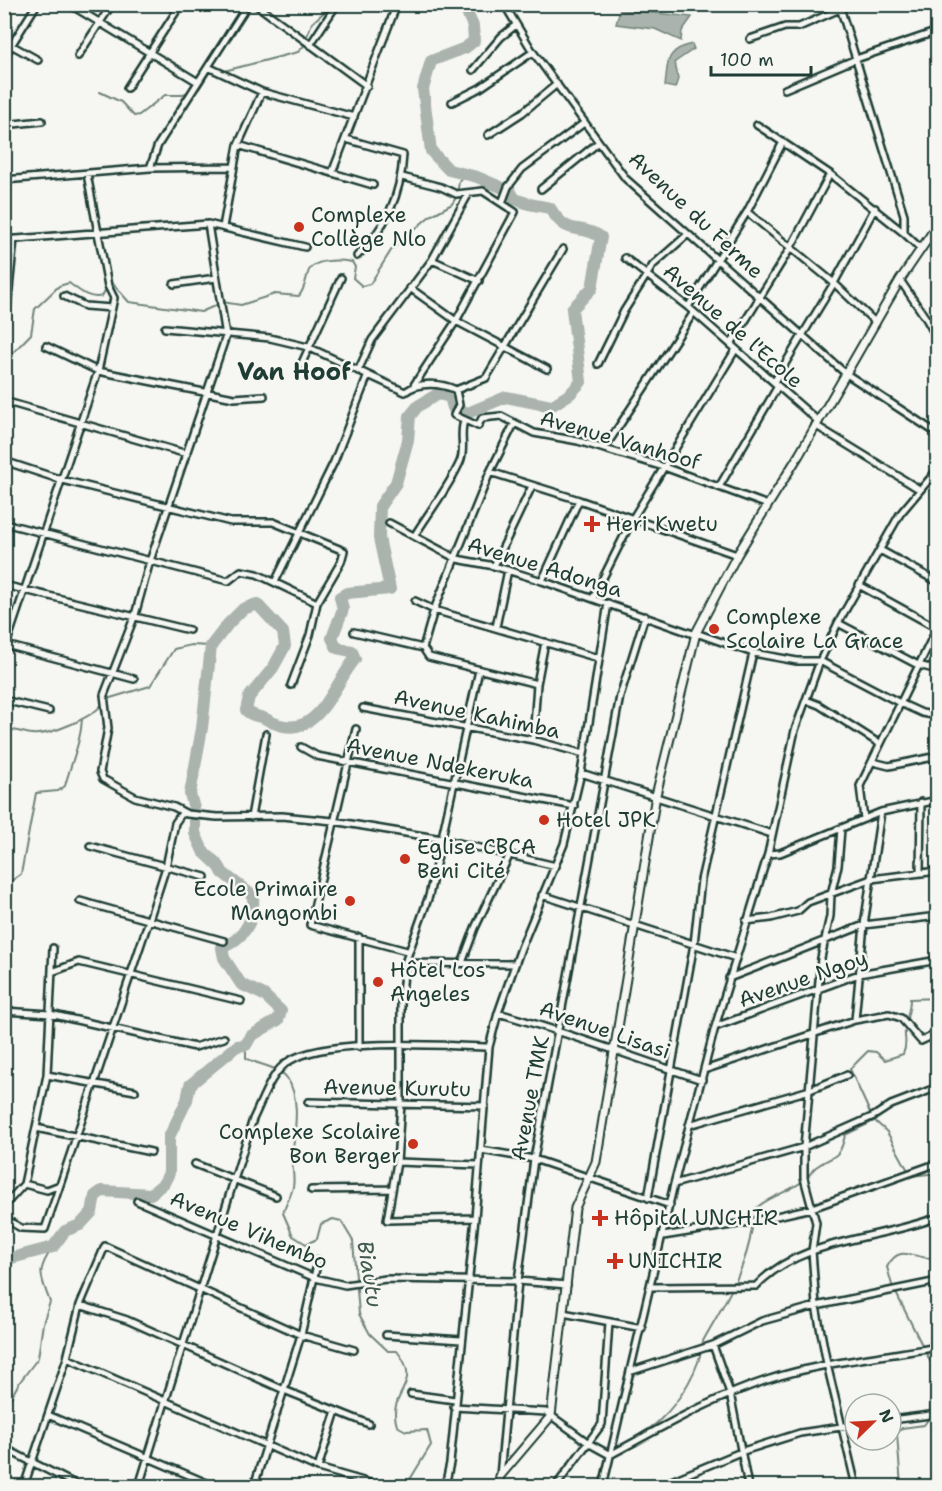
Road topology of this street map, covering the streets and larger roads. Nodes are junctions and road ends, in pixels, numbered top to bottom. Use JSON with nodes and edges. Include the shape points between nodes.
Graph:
{"nodes":[{"id":1,"x":37,"y":4,"type":"edge"},
{"id":2,"x":69,"y":4,"type":"edge"},
{"id":3,"x":112,"y":4,"type":"edge"},
{"id":4,"x":181,"y":4,"type":"edge"},
{"id":5,"x":248,"y":4,"type":"edge"},
{"id":6,"x":255,"y":4,"type":"edge"},
{"id":7,"x":337,"y":4,"type":"edge"},
{"id":8,"x":397,"y":4,"type":"edge"},
{"id":9,"x":504,"y":4,"type":"edge"},
{"id":10,"x":839,"y":7,"type":"edge"},
{"id":11,"x":101,"y":22,"type":"junction"},
{"id":12,"x":516,"y":25,"type":"junction"},
{"id":13,"x":938,"y":31,"type":"edge"},
{"id":14,"x":750,"y":39,"type":"dead end"},
{"id":15,"x":4,"y":41,"type":"edge"},
{"id":16,"x":307,"y":43,"type":"junction"},
{"id":17,"x":11,"y":44,"type":"junction"},
{"id":18,"x":533,"y":52,"type":"junction"},
{"id":19,"x":148,"y":53,"type":"junction"},
{"id":20,"x":78,"y":56,"type":"dead end"},
{"id":21,"x":4,"y":57,"type":"edge"},
{"id":22,"x":856,"y":59,"type":"junction"},
{"id":23,"x":38,"y":60,"type":"dead end"},
{"id":24,"x":208,"y":67,"type":"junction"},
{"id":25,"x":473,"y":70,"type":"dead end"},
{"id":26,"x":198,"y":82,"type":"junction"},
{"id":27,"x":556,"y":84,"type":"junction"},
{"id":28,"x":367,"y":86,"type":"junction"},
{"id":29,"x":127,"y":88,"type":"dead end"},
{"id":30,"x":785,"y":89,"type":"dead end"},
{"id":31,"x":262,"y":92,"type":"junction"},
{"id":32,"x":452,"y":102,"type":"dead end"},
{"id":33,"x":354,"y":117,"type":"junction"},
{"id":34,"x":42,"y":121,"type":"dead end"},
{"id":35,"x":584,"y":123,"type":"junction"},
{"id":36,"x":4,"y":125,"type":"edge"},
{"id":37,"x":757,"y":125,"type":"dead end"},
{"id":38,"x":488,"y":135,"type":"dead end"},
{"id":39,"x":346,"y":139,"type":"junction"},
{"id":40,"x":599,"y":142,"type":"junction"},
{"id":41,"x":783,"y":142,"type":"junction"},
{"id":42,"x":238,"y":145,"type":"junction"},
{"id":43,"x":232,"y":167,"type":"junction"},
{"id":44,"x":150,"y":168,"type":"junction"},
{"id":45,"x":332,"y":172,"type":"junction"},
{"id":46,"x":87,"y":174,"type":"junction"},
{"id":47,"x":830,"y":174,"type":"junction"},
{"id":48,"x":402,"y":177,"type":"junction"},
{"id":49,"x":4,"y":180,"type":"edge"},
{"id":50,"x":373,"y":185,"type":"dead end"},
{"id":51,"x":541,"y":189,"type":"dead end"},
{"id":52,"x":469,"y":193,"type":"junction"},
{"id":53,"x":503,"y":201,"type":"junction"},
{"id":54,"x":875,"y":208,"type":"junction"},
{"id":55,"x":747,"y":212,"type":"junction"},
{"id":56,"x":208,"y":224,"type":"junction"},
{"id":57,"x":938,"y":224,"type":"edge"},
{"id":58,"x":223,"y":227,"type":"junction"},
{"id":59,"x":96,"y":232,"type":"junction"},
{"id":60,"x":904,"y":233,"type":"junction"},
{"id":61,"x":687,"y":235,"type":"junction"},
{"id":62,"x":14,"y":239,"type":"junction"},
{"id":63,"x":4,"y":240,"type":"edge"},
{"id":64,"x":305,"y":247,"type":"dead end"},
{"id":65,"x":791,"y":247,"type":"junction"},
{"id":66,"x":920,"y":248,"type":"junction"},
{"id":67,"x":563,"y":249,"type":"dead end"},
{"id":68,"x":357,"y":256,"type":"dead end"},
{"id":69,"x":625,"y":258,"type":"dead end"},
{"id":70,"x":432,"y":260,"type":"junction"},
{"id":71,"x":716,"y":260,"type":"junction"},
{"id":72,"x":649,"y":275,"type":"junction"},
{"id":73,"x":216,"y":278,"type":"junction"},
{"id":74,"x":341,"y":278,"type":"dead end"},
{"id":75,"x":900,"y":280,"type":"junction"},
{"id":76,"x":479,"y":281,"type":"junction"},
{"id":77,"x":834,"y":283,"type":"junction"},
{"id":78,"x":174,"y":284,"type":"dead end"},
{"id":79,"x":410,"y":288,"type":"junction"},
{"id":80,"x":64,"y":296,"type":"dead end"},
{"id":81,"x":759,"y":297,"type":"junction"},
{"id":82,"x":687,"y":307,"type":"junction"},
{"id":83,"x":112,"y":308,"type":"junction"},
{"id":84,"x":694,"y":312,"type":"junction"},
{"id":85,"x":456,"y":321,"type":"junction"},
{"id":86,"x":876,"y":323,"type":"junction"},
{"id":87,"x":165,"y":328,"type":"dead end"},
{"id":88,"x":803,"y":334,"type":"junction"},
{"id":89,"x":226,"y":336,"type":"junction"},
{"id":90,"x":4,"y":339,"type":"edge"},
{"id":91,"x":938,"y":340,"type":"edge"},
{"id":92,"x":731,"y":344,"type":"junction"},
{"id":93,"x":46,"y":346,"type":"dead end"},
{"id":94,"x":308,"y":347,"type":"junction"},
{"id":95,"x":504,"y":348,"type":"junction"},
{"id":96,"x":736,"y":350,"type":"junction"},
{"id":97,"x":598,"y":364,"type":"dead end"},
{"id":98,"x":301,"y":365,"type":"dead end"},
{"id":99,"x":547,"y":369,"type":"dead end"},
{"id":100,"x":98,"y":371,"type":"junction"},
{"id":101,"x":358,"y":371,"type":"junction"},
{"id":102,"x":845,"y":373,"type":"junction"},
{"id":103,"x":368,"y":375,"type":"junction"},
{"id":104,"x":776,"y":384,"type":"junction"},
{"id":105,"x":414,"y":385,"type":"junction"},
{"id":106,"x":456,"y":390,"type":"junction"},
{"id":107,"x":204,"y":393,"type":"junction"},
{"id":108,"x":264,"y":396,"type":"dead end"},
{"id":109,"x":4,"y":401,"type":"edge"},
{"id":110,"x":464,"y":421,"type":"junction"},
{"id":111,"x":817,"y":423,"type":"junction"},
{"id":112,"x":80,"y":424,"type":"junction"},
{"id":113,"x":513,"y":424,"type":"junction"},
{"id":114,"x":938,"y":434,"type":"edge"},
{"id":115,"x":604,"y":449,"type":"junction"},
{"id":116,"x":187,"y":454,"type":"junction"},
{"id":117,"x":4,"y":461,"type":"edge"},
{"id":118,"x":664,"y":468,"type":"junction"},
{"id":119,"x":938,"y":469,"type":"edge"},
{"id":120,"x":490,"y":472,"type":"junction"},
{"id":121,"x":62,"y":480,"type":"junction"},
{"id":122,"x":532,"y":486,"type":"junction"},
{"id":123,"x":719,"y":487,"type":"junction"},
{"id":124,"x":919,"y":489,"type":"junction"},
{"id":125,"x":579,"y":500,"type":"junction"},
{"id":126,"x":768,"y":505,"type":"junction"},
{"id":127,"x":168,"y":506,"type":"junction"},
{"id":128,"x":633,"y":518,"type":"junction"},
{"id":129,"x":4,"y":523,"type":"edge"},
{"id":130,"x":389,"y":523,"type":"dead end"},
{"id":131,"x":299,"y":531,"type":"junction"},
{"id":132,"x":44,"y":535,"type":"junction"},
{"id":133,"x":415,"y":535,"type":"junction"},
{"id":134,"x":880,"y":550,"type":"junction"},
{"id":135,"x":737,"y":555,"type":"junction"},
{"id":136,"x":457,"y":559,"type":"junction"},
{"id":137,"x":150,"y":561,"type":"junction"},
{"id":138,"x":494,"y":566,"type":"junction"},
{"id":139,"x":508,"y":570,"type":"junction"},
{"id":140,"x":542,"y":580,"type":"junction"},
{"id":141,"x":275,"y":582,"type":"junction"},
{"id":142,"x":938,"y":582,"type":"edge"},
{"id":143,"x":4,"y":585,"type":"edge"},
{"id":144,"x":859,"y":585,"type":"junction"},
{"id":145,"x":27,"y":591,"type":"junction"},
{"id":146,"x":593,"y":598,"type":"junction"},
{"id":147,"x":415,"y":601,"type":"dead end"},
{"id":148,"x":317,"y":603,"type":"junction"},
{"id":149,"x":608,"y":603,"type":"junction"},
{"id":150,"x":434,"y":610,"type":"junction"},
{"id":151,"x":135,"y":615,"type":"junction"},
{"id":152,"x":645,"y":616,"type":"junction"},
{"id":153,"x":838,"y":623,"type":"junction"},
{"id":154,"x":496,"y":627,"type":"junction"},
{"id":155,"x":937,"y":627,"type":"edge"},
{"id":156,"x":189,"y":630,"type":"dead end"},
{"id":157,"x":354,"y":632,"type":"dead end"},
{"id":158,"x":696,"y":634,"type":"junction"},
{"id":159,"x":545,"y":642,"type":"junction"},
{"id":160,"x":5,"y":647,"type":"edge"},
{"id":161,"x":423,"y":648,"type":"junction"},
{"id":162,"x":753,"y":653,"type":"junction"},
{"id":163,"x":598,"y":658,"type":"junction"},
{"id":164,"x":820,"y":661,"type":"junction"},
{"id":165,"x":918,"y":665,"type":"junction"},
{"id":166,"x":479,"y":670,"type":"junction"},
{"id":167,"x":938,"y":670,"type":"edge"},
{"id":168,"x":112,"y":672,"type":"junction"},
{"id":169,"x":134,"y":680,"type":"dead end"},
{"id":170,"x":537,"y":684,"type":"junction"},
{"id":171,"x":291,"y":685,"type":"dead end"},
{"id":172,"x":4,"y":700,"type":"edge"},
{"id":173,"x":806,"y":700,"type":"junction"},
{"id":174,"x":900,"y":703,"type":"junction"},
{"id":175,"x":363,"y":708,"type":"dead end"},
{"id":176,"x":49,"y":711,"type":"dead end"},
{"id":177,"x":938,"y":716,"type":"edge"},
{"id":178,"x":466,"y":727,"type":"junction"},
{"id":179,"x":356,"y":729,"type":"dead end"},
{"id":180,"x":266,"y":734,"type":"dead end"},
{"id":181,"x":532,"y":740,"type":"junction"},
{"id":182,"x":938,"y":742,"type":"edge"},
{"id":183,"x":880,"y":744,"type":"junction"},
{"id":184,"x":301,"y":747,"type":"dead end"},
{"id":185,"x":584,"y":754,"type":"junction"},
{"id":186,"x":937,"y":756,"type":"edge"},
{"id":187,"x":349,"y":761,"type":"junction"},
{"id":188,"x":873,"y":762,"type":"junction"},
{"id":189,"x":581,"y":773,"type":"junction"},
{"id":190,"x":604,"y":780,"type":"junction"},
{"id":191,"x":454,"y":782,"type":"junction"},
{"id":192,"x":656,"y":795,"type":"junction"},
{"id":193,"x":938,"y":800,"type":"edge"},
{"id":194,"x":921,"y":802,"type":"junction"},
{"id":195,"x":574,"y":806,"type":"junction"},
{"id":196,"x":881,"y":812,"type":"junction"},
{"id":197,"x":184,"y":813,"type":"junction"},
{"id":198,"x":714,"y":816,"type":"junction"},
{"id":199,"x":251,"y":817,"type":"junction"},
{"id":200,"x":864,"y":819,"type":"junction"},
{"id":201,"x":333,"y":820,"type":"junction"},
{"id":202,"x":842,"y":829,"type":"junction"},
{"id":203,"x":772,"y":834,"type":"junction"},
{"id":204,"x":442,"y":839,"type":"junction"},
{"id":205,"x":90,"y":846,"type":"dead end"},
{"id":206,"x":510,"y":854,"type":"junction"},
{"id":207,"x":768,"y":854,"type":"junction"},
{"id":208,"x":556,"y":866,"type":"junction"},
{"id":209,"x":166,"y":867,"type":"junction"},
{"id":210,"x":938,"y":871,"type":"edge"},
{"id":211,"x":920,"y":873,"type":"junction"},
{"id":212,"x":206,"y":878,"type":"dead end"},
{"id":213,"x":871,"y":879,"type":"junction"},
{"id":214,"x":831,"y":894,"type":"junction"},
{"id":215,"x":542,"y":896,"type":"junction"},
{"id":216,"x":80,"y":902,"type":"dead end"},
{"id":217,"x":580,"y":907,"type":"junction"},
{"id":218,"x":938,"y":916,"type":"edge"},
{"id":219,"x":149,"y":920,"type":"junction"},
{"id":220,"x":746,"y":921,"type":"junction"},
{"id":221,"x":635,"y":924,"type":"junction"},
{"id":222,"x":864,"y":925,"type":"junction"},
{"id":223,"x":359,"y":937,"type":"junction"},
{"id":224,"x":825,"y":940,"type":"junction"},
{"id":225,"x":224,"y":941,"type":"dead end"},
{"id":226,"x":694,"y":944,"type":"junction"},
{"id":227,"x":53,"y":948,"type":"dead end"},
{"id":228,"x":407,"y":951,"type":"junction"},
{"id":229,"x":736,"y":958,"type":"junction"},
{"id":230,"x":938,"y":960,"type":"edge"},
{"id":231,"x":405,"y":963,"type":"junction"},
{"id":232,"x":462,"y":963,"type":"junction"},
{"id":233,"x":516,"y":964,"type":"junction"},
{"id":234,"x":52,"y":972,"type":"junction"},
{"id":235,"x":132,"y":974,"type":"junction"},
{"id":236,"x":860,"y":974,"type":"junction"},
{"id":237,"x":729,"y":978,"type":"junction"},
{"id":238,"x":818,"y":988,"type":"junction"},
{"id":239,"x":241,"y":1000,"type":"dead end"},
{"id":240,"x":4,"y":1011,"type":"edge"},
{"id":241,"x":498,"y":1012,"type":"junction"},
{"id":242,"x":50,"y":1014,"type":"junction"},
{"id":243,"x":855,"y":1020,"type":"junction"},
{"id":244,"x":715,"y":1027,"type":"junction"},
{"id":245,"x":113,"y":1029,"type":"junction"},
{"id":246,"x":560,"y":1030,"type":"junction"},
{"id":247,"x":938,"y":1032,"type":"edge"},
{"id":248,"x":815,"y":1034,"type":"junction"},
{"id":249,"x":224,"y":1038,"type":"dead end"},
{"id":250,"x":402,"y":1045,"type":"junction"},
{"id":251,"x":359,"y":1047,"type":"junction"},
{"id":252,"x":489,"y":1047,"type":"junction"},
{"id":253,"x":613,"y":1051,"type":"junction"},
{"id":254,"x":670,"y":1070,"type":"junction"},
{"id":255,"x":704,"y":1070,"type":"junction"},
{"id":256,"x":47,"y":1075,"type":"junction"},
{"id":257,"x":848,"y":1075,"type":"dead end"},
{"id":258,"x":702,"y":1080,"type":"junction"},
{"id":259,"x":93,"y":1084,"type":"junction"},
{"id":260,"x":938,"y":1087,"type":"edge"},
{"id":261,"x":810,"y":1090,"type":"junction"},
{"id":262,"x":135,"y":1091,"type":"dead end"},
{"id":263,"x":308,"y":1102,"type":"dead end"},
{"id":264,"x":401,"y":1104,"type":"junction"},
{"id":265,"x":485,"y":1106,"type":"junction"},
{"id":266,"x":689,"y":1125,"type":"junction"},
{"id":267,"x":36,"y":1128,"type":"junction"},
{"id":268,"x":75,"y":1137,"type":"junction"},
{"id":269,"x":804,"y":1147,"type":"junction"},
{"id":270,"x":481,"y":1150,"type":"junction"},
{"id":271,"x":152,"y":1152,"type":"dead end"},
{"id":272,"x":534,"y":1159,"type":"junction"},
{"id":273,"x":397,"y":1162,"type":"junction"},
{"id":274,"x":938,"y":1163,"type":"edge"},
{"id":275,"x":195,"y":1164,"type":"dead end"},
{"id":276,"x":479,"y":1166,"type":"junction"},
{"id":277,"x":233,"y":1178,"type":"junction"},
{"id":278,"x":588,"y":1178,"type":"junction"},
{"id":279,"x":24,"y":1184,"type":"junction"},
{"id":280,"x":674,"y":1184,"type":"junction"},
{"id":281,"x":60,"y":1185,"type":"junction"},
{"id":282,"x":392,"y":1189,"type":"junction"},
{"id":283,"x":311,"y":1190,"type":"dead end"},
{"id":284,"x":276,"y":1196,"type":"dead end"},
{"id":285,"x":648,"y":1198,"type":"junction"},
{"id":286,"x":137,"y":1201,"type":"dead end"},
{"id":287,"x":670,"y":1205,"type":"junction"},
{"id":288,"x":4,"y":1206,"type":"edge"},
{"id":289,"x":812,"y":1208,"type":"junction"},
{"id":290,"x":938,"y":1217,"type":"edge"},
{"id":291,"x":4,"y":1218,"type":"edge"},
{"id":292,"x":475,"y":1218,"type":"junction"},
{"id":293,"x":217,"y":1235,"type":"junction"},
{"id":294,"x":663,"y":1236,"type":"junction"},
{"id":295,"x":813,"y":1251,"type":"junction"},
{"id":296,"x":318,"y":1260,"type":"dead end"},
{"id":297,"x":315,"y":1278,"type":"junction"},
{"id":298,"x":467,"y":1281,"type":"junction"},
{"id":299,"x":518,"y":1281,"type":"junction"},
{"id":300,"x":938,"y":1281,"type":"edge"},
{"id":301,"x":567,"y":1285,"type":"junction"},
{"id":302,"x":651,"y":1287,"type":"junction"},
{"id":303,"x":198,"y":1289,"type":"junction"},
{"id":304,"x":80,"y":1305,"type":"junction"},
{"id":305,"x":816,"y":1306,"type":"junction"},
{"id":306,"x":563,"y":1313,"type":"junction"},
{"id":307,"x":609,"y":1322,"type":"junction"},
{"id":308,"x":642,"y":1328,"type":"junction"},
{"id":309,"x":301,"y":1335,"type":"junction"},
{"id":310,"x":387,"y":1335,"type":"dead end"},
{"id":311,"x":461,"y":1340,"type":"junction"},
{"id":312,"x":713,"y":1345,"type":"junction"},
{"id":313,"x":182,"y":1346,"type":"junction"},
{"id":314,"x":938,"y":1347,"type":"edge"},
{"id":315,"x":354,"y":1350,"type":"dead end"},
{"id":316,"x":67,"y":1358,"type":"junction"},
{"id":317,"x":826,"y":1364,"type":"junction"},
{"id":318,"x":632,"y":1371,"type":"junction"},
{"id":319,"x":284,"y":1390,"type":"junction"},
{"id":320,"x":730,"y":1393,"type":"junction"},
{"id":321,"x":411,"y":1394,"type":"dead end"},
{"id":322,"x":455,"y":1400,"type":"junction"},
{"id":323,"x":166,"y":1402,"type":"junction"},
{"id":324,"x":454,"y":1407,"type":"junction"},
{"id":325,"x":506,"y":1409,"type":"junction"},
{"id":326,"x":336,"y":1411,"type":"junction"},
{"id":327,"x":937,"y":1414,"type":"edge"},
{"id":328,"x":48,"y":1415,"type":"junction"},
{"id":329,"x":551,"y":1416,"type":"junction"},
{"id":330,"x":903,"y":1418,"type":"edge"},
{"id":331,"x":369,"y":1424,"type":"dead end"},
{"id":332,"x":841,"y":1427,"type":"junction"},
{"id":333,"x":265,"y":1443,"type":"junction"},
{"id":334,"x":590,"y":1444,"type":"junction"},
{"id":335,"x":4,"y":1448,"type":"edge"},
{"id":336,"x":743,"y":1451,"type":"junction"},
{"id":337,"x":610,"y":1455,"type":"junction"},
{"id":338,"x":149,"y":1458,"type":"junction"},
{"id":339,"x":33,"y":1463,"type":"junction"},
{"id":340,"x":318,"y":1467,"type":"junction"},
{"id":341,"x":500,"y":1476,"type":"junction"},
{"id":342,"x":370,"y":1483,"type":"dead end"},
{"id":343,"x":24,"y":1486,"type":"edge"},
{"id":344,"x":79,"y":1486,"type":"edge"},
{"id":345,"x":139,"y":1486,"type":"edge"},
{"id":346,"x":214,"y":1486,"type":"edge"},
{"id":347,"x":254,"y":1486,"type":"edge"},
{"id":348,"x":445,"y":1486,"type":"edge"},
{"id":349,"x":498,"y":1486,"type":"edge"},
{"id":350,"x":556,"y":1486,"type":"edge"},
{"id":351,"x":603,"y":1486,"type":"edge"},
{"id":352,"x":659,"y":1486,"type":"edge"},
{"id":353,"x":748,"y":1486,"type":"edge"},
{"id":354,"x":856,"y":1486,"type":"edge"}],
"edges":[{"from":1,"to":17,"type":"street"},
{"from":2,"to":11,"type":"street"},
{"from":3,"to":11,"type":"street"},
{"from":4,"to":19,"type":"street"},
{"from":5,"to":24,"type":"street"},
{"from":6,"to":16,"type":"street"},
{"from":7,"to":16,"type":"street"},
{"from":8,"to":28,"type":"street"},
{"from":9,"to":12,"type":"street","name":"Avenue du Ferme"},
{"from":10,"to":14,"type":"street","via":[[799,27],[785,27]]},
{"from":10,"to":22,"type":"street"},
{"from":11,"to":19,"type":"street"},
{"from":11,"to":20,"type":"street"},
{"from":12,"to":18,"type":"street","name":"Avenue du Ferme"},
{"from":12,"to":25,"type":"street"},
{"from":13,"to":22,"type":"street"},
{"from":15,"to":17,"type":"street"},
{"from":16,"to":28,"type":"street"},
{"from":17,"to":21,"type":"street"},
{"from":17,"to":23,"type":"street"},
{"from":18,"to":27,"type":"street","name":"Avenue du Ferme"},
{"from":18,"to":32,"type":"street"},
{"from":19,"to":26,"type":"street"},
{"from":19,"to":29,"type":"street"},
{"from":22,"to":30,"type":"street"},
{"from":22,"to":60,"type":"street","via":[[904,215]]},
{"from":24,"to":26,"type":"street"},
{"from":24,"to":31,"type":"street"},
{"from":26,"to":44,"type":"street","via":[[158,145]]},
{"from":27,"to":35,"type":"street","name":"Avenue du Ferme"},
{"from":27,"to":38,"type":"street"},
{"from":28,"to":33,"type":"street"},
{"from":31,"to":33,"type":"street"},
{"from":31,"to":42,"type":"street"},
{"from":33,"to":39,"type":"street"},
{"from":34,"to":36,"type":"street"},
{"from":35,"to":40,"type":"street","name":"Avenue du Ferme"},
{"from":35,"to":53,"type":"street","via":[[522,169]]},
{"from":37,"to":41,"type":"street"},
{"from":39,"to":45,"type":"street"},
{"from":39,"to":48,"type":"street","via":[[403,155]]},
{"from":40,"to":51,"type":"street"},
{"from":40,"to":61,"type":"street","name":"Avenue du Ferme","via":[[626,179]]},
{"from":41,"to":47,"type":"street"},
{"from":41,"to":55,"type":"street"},
{"from":42,"to":43,"type":"street"},
{"from":42,"to":45,"type":"street"},
{"from":43,"to":44,"type":"street"},
{"from":43,"to":58,"type":"street"},
{"from":44,"to":46,"type":"street"},
{"from":45,"to":50,"type":"street"},
{"from":46,"to":49,"type":"street"},
{"from":46,"to":59,"type":"street"},
{"from":47,"to":54,"type":"street"},
{"from":47,"to":65,"type":"street"},
{"from":48,"to":52,"type":"street","via":[[458,194]]},
{"from":48,"to":68,"type":"street","via":[[383,226]]},
{"from":52,"to":53,"type":"street","via":[[483,191]]},
{"from":52,"to":70,"type":"street"},
{"from":53,"to":76,"type":"street","via":[[515,212]]},
{"from":54,"to":60,"type":"street"},
{"from":54,"to":77,"type":"street"},
{"from":55,"to":65,"type":"street"},
{"from":55,"to":71,"type":"street"},
{"from":56,"to":58,"type":"street"},
{"from":56,"to":59,"type":"street"},
{"from":56,"to":73,"type":"street"},
{"from":57,"to":66,"type":"street"},
{"from":58,"to":64,"type":"street"},
{"from":59,"to":62,"type":"street"},
{"from":59,"to":83,"type":"street","via":[[114,298]]},
{"from":60,"to":66,"type":"street"},
{"from":61,"to":71,"type":"street","name":"Avenue du Ferme"},
{"from":61,"to":72,"type":"street","via":[[653,266]]},
{"from":62,"to":63,"type":"street"},
{"from":62,"to":90,"type":"street"},
{"from":65,"to":77,"type":"street"},
{"from":65,"to":81,"type":"street"},
{"from":66,"to":75,"type":"street"},
{"from":67,"to":95,"type":"street"},
{"from":69,"to":72,"type":"street","name":"Avenue de l'Ecole"},
{"from":70,"to":76,"type":"street"},
{"from":70,"to":79,"type":"street"},
{"from":71,"to":81,"type":"street","name":"Avenue du Ferme"},
{"from":71,"to":82,"type":"street"},
{"from":72,"to":82,"type":"street","name":"Avenue de l'Ecole"},
{"from":72,"to":97,"type":"street","via":[[624,311]]},
{"from":73,"to":78,"type":"street"},
{"from":73,"to":89,"type":"street"},
{"from":74,"to":94,"type":"street"},
{"from":75,"to":86,"type":"street"},
{"from":75,"to":91,"type":"street"},
{"from":76,"to":85,"type":"street"},
{"from":77,"to":86,"type":"street"},
{"from":77,"to":88,"type":"street"},
{"from":79,"to":85,"type":"street"},
{"from":79,"to":101,"type":"street","via":[[372,340]]},
{"from":80,"to":83,"type":"street","via":[[85,306]]},
{"from":81,"to":88,"type":"street","name":"Avenue du Ferme"},
{"from":81,"to":92,"type":"street"},
{"from":82,"to":84,"type":"street","name":"Avenue de l'Ecole"},
{"from":83,"to":100,"type":"street"},
{"from":84,"to":92,"type":"street","name":"Avenue de l'Ecole"},
{"from":84,"to":115,"type":"street"},
{"from":85,"to":95,"type":"street"},
{"from":85,"to":105,"type":"street"},
{"from":86,"to":102,"type":"street"},
{"from":87,"to":89,"type":"street"},
{"from":88,"to":102,"type":"street","name":"Avenue du Ferme"},
{"from":88,"to":104,"type":"street"},
{"from":89,"to":94,"type":"street","via":[[270,338]]},
{"from":89,"to":107,"type":"street"},
{"from":92,"to":96,"type":"street","name":"Avenue de l'Ecole"},
{"from":93,"to":100,"type":"street"},
{"from":94,"to":98,"type":"street"},
{"from":94,"to":101,"type":"street"},
{"from":95,"to":99,"type":"street"},
{"from":95,"to":106,"type":"street","via":[[486,378]]},
{"from":96,"to":104,"type":"street","name":"Avenue de l'Ecole"},
{"from":96,"to":118,"type":"street"},
{"from":100,"to":107,"type":"street"},
{"from":100,"to":112,"type":"street"},
{"from":101,"to":103,"type":"street"},
{"from":102,"to":111,"type":"street"},
{"from":102,"to":114,"type":"street","name":"Avenue du Ferme"},
{"from":103,"to":105,"type":"street","via":[[405,392]]},
{"from":103,"to":131,"type":"street","via":[[334,462]]},
{"from":104,"to":111,"type":"street","name":"Avenue de l'Ecole"},
{"from":104,"to":123,"type":"street"},
{"from":105,"to":106,"type":"street","via":[[446,385]]},
{"from":106,"to":110,"type":"street","via":[[459,405],[455,413]]},
{"from":107,"to":108,"type":"street","via":[[234,398]]},
{"from":107,"to":116,"type":"street"},
{"from":109,"to":112,"type":"street"},
{"from":110,"to":113,"type":"street","via":[[478,426],[482,417],[495,415]]},
{"from":110,"to":133,"type":"street","via":[[460,431],[464,444],[460,462]]},
{"from":111,"to":124,"type":"street","name":"Avenue de l'Ecole"},
{"from":111,"to":126,"type":"street"},
{"from":112,"to":116,"type":"street"},
{"from":112,"to":121,"type":"street"},
{"from":113,"to":115,"type":"street","name":"Avenue Vanhoof","via":[[534,433]]},
{"from":113,"to":120,"type":"street","name":"Avenue Vanhoof"},
{"from":115,"to":118,"type":"street","name":"Avenue Vanhoof"},
{"from":116,"to":127,"type":"street"},
{"from":117,"to":121,"type":"street"},
{"from":118,"to":123,"type":"street","name":"Avenue Vanhoof"},
{"from":118,"to":128,"type":"street"},
{"from":119,"to":124,"type":"street"},
{"from":120,"to":122,"type":"street"},
{"from":120,"to":136,"type":"street","name":"Avenue Vanhoof"},
{"from":121,"to":127,"type":"street"},
{"from":121,"to":132,"type":"street"},
{"from":122,"to":125,"type":"street"},
{"from":122,"to":138,"type":"street"},
{"from":123,"to":126,"type":"street","name":"Avenue Vanhoof"},
{"from":124,"to":134,"type":"street"},
{"from":125,"to":128,"type":"street"},
{"from":125,"to":140,"type":"street"},
{"from":126,"to":135,"type":"street"},
{"from":127,"to":131,"type":"street","via":[[231,522],[273,522]]},
{"from":127,"to":137,"type":"street"},
{"from":128,"to":135,"type":"street"},
{"from":128,"to":146,"type":"street"},
{"from":129,"to":132,"type":"street"},
{"from":130,"to":133,"type":"street","name":"Avenue Adonga"},
{"from":131,"to":141,"type":"street"},
{"from":131,"to":148,"type":"street","via":[[344,550]]},
{"from":132,"to":137,"type":"street"},
{"from":132,"to":145,"type":"street"},
{"from":133,"to":136,"type":"street","name":"Avenue Adonga"},
{"from":134,"to":142,"type":"street"},
{"from":134,"to":144,"type":"street"},
{"from":135,"to":158,"type":"street"},
{"from":136,"to":138,"type":"street","name":"Avenue Adonga"},
{"from":136,"to":150,"type":"street","name":"Avenue Vanhoof"},
{"from":137,"to":141,"type":"street","via":[[228,581],[241,572]]},
{"from":137,"to":151,"type":"street"},
{"from":138,"to":139,"type":"street","name":"Avenue Adonga"},
{"from":139,"to":140,"type":"street","name":"Avenue Adonga"},
{"from":139,"to":154,"type":"street"},
{"from":140,"to":146,"type":"street","name":"Avenue Adonga"},
{"from":141,"to":148,"type":"street"},
{"from":143,"to":145,"type":"street"},
{"from":144,"to":153,"type":"street"},
{"from":144,"to":155,"type":"street"},
{"from":145,"to":151,"type":"street"},
{"from":145,"to":160,"type":"street"},
{"from":146,"to":149,"type":"street","name":"Avenue Adonga"},
{"from":147,"to":150,"type":"street"},
{"from":148,"to":171,"type":"street"},
{"from":149,"to":152,"type":"street","name":"Avenue Adonga"},
{"from":149,"to":163,"type":"street"},
{"from":150,"to":154,"type":"street"},
{"from":150,"to":161,"type":"street","name":"Avenue Vanhoof"},
{"from":151,"to":156,"type":"street"},
{"from":151,"to":168,"type":"street"},
{"from":152,"to":158,"type":"street","name":"Avenue Adonga"},
{"from":152,"to":190,"type":"street","name":"Avenue TMK","via":[[620,696]]},
{"from":153,"to":164,"type":"street"},
{"from":153,"to":165,"type":"street"},
{"from":154,"to":159,"type":"street"},
{"from":155,"to":165,"type":"street"},
{"from":157,"to":161,"type":"street"},
{"from":158,"to":162,"type":"street","name":"Avenue Adonga"},
{"from":158,"to":192,"type":"street"},
{"from":159,"to":163,"type":"street"},
{"from":159,"to":170,"type":"street"},
{"from":160,"to":168,"type":"street"},
{"from":161,"to":166,"type":"street","via":[[429,657]]},
{"from":162,"to":164,"type":"street","name":"Avenue Adonga"},
{"from":162,"to":198,"type":"street"},
{"from":163,"to":185,"type":"street"},
{"from":164,"to":173,"type":"street"},
{"from":164,"to":174,"type":"street"},
{"from":165,"to":167,"type":"street"},
{"from":165,"to":174,"type":"street"},
{"from":166,"to":170,"type":"street"},
{"from":166,"to":178,"type":"street"},
{"from":168,"to":169,"type":"street"},
{"from":168,"to":197,"type":"street","via":[[105,699],[108,728],[100,772],[103,779],[135,797]]},
{"from":170,"to":181,"type":"street"},
{"from":172,"to":176,"type":"street"},
{"from":173,"to":183,"type":"street"},
{"from":173,"to":203,"type":"street","via":[[795,730]]},
{"from":174,"to":177,"type":"street"},
{"from":174,"to":183,"type":"street"},
{"from":175,"to":178,"type":"street","name":"Avenue Kahimba"},
{"from":178,"to":181,"type":"street","name":"Avenue Kahimba"},
{"from":178,"to":191,"type":"street"},
{"from":179,"to":187,"type":"street"},
{"from":180,"to":199,"type":"street"},
{"from":181,"to":185,"type":"street","name":"Avenue Kahimba"},
{"from":182,"to":186,"type":"street"},
{"from":183,"to":188,"type":"street"},
{"from":184,"to":187,"type":"street","name":"Avenue Ndekeruka","via":[[317,756]]},
{"from":185,"to":189,"type":"street"},
{"from":186,"to":188,"type":"street","via":[[889,765]]},
{"from":187,"to":191,"type":"street","name":"Avenue Ndekeruka"},
{"from":187,"to":201,"type":"street"},
{"from":188,"to":200,"type":"street","via":[[860,786]]},
{"from":189,"to":190,"type":"street"},
{"from":189,"to":195,"type":"street"},
{"from":190,"to":192,"type":"street"},
{"from":190,"to":217,"type":"street","name":"Avenue TMK"},
{"from":191,"to":195,"type":"street","name":"Avenue Ndekeruka"},
{"from":191,"to":204,"type":"street"},
{"from":192,"to":198,"type":"street"},
{"from":192,"to":221,"type":"street"},
{"from":193,"to":194,"type":"street"},
{"from":194,"to":196,"type":"street"},
{"from":194,"to":211,"type":"street"},
{"from":195,"to":208,"type":"street"},
{"from":196,"to":200,"type":"street"},
{"from":196,"to":213,"type":"street"},
{"from":197,"to":199,"type":"street"},
{"from":197,"to":209,"type":"street","via":[[175,823]]},
{"from":198,"to":203,"type":"street"},
{"from":198,"to":226,"type":"street"},
{"from":199,"to":201,"type":"street"},
{"from":200,"to":202,"type":"street"},
{"from":201,"to":204,"type":"street"},
{"from":201,"to":223,"type":"street","via":[[310,925]]},
{"from":202,"to":207,"type":"street"},
{"from":202,"to":214,"type":"street"},
{"from":203,"to":207,"type":"street"},
{"from":204,"to":206,"type":"street"},
{"from":204,"to":228,"type":"street","via":[[429,896]]},
{"from":205,"to":209,"type":"street"},
{"from":206,"to":208,"type":"street"},
{"from":206,"to":232,"type":"street"},
{"from":207,"to":220,"type":"street"},
{"from":208,"to":215,"type":"street"},
{"from":209,"to":212,"type":"street"},
{"from":209,"to":219,"type":"street"},
{"from":210,"to":211,"type":"street"},
{"from":211,"to":213,"type":"street"},
{"from":213,"to":214,"type":"street"},
{"from":213,"to":222,"type":"street"},
{"from":214,"to":220,"type":"street","via":[[798,910]]},
{"from":214,"to":224,"type":"street"},
{"from":215,"to":217,"type":"street"},
{"from":215,"to":233,"type":"street"},
{"from":216,"to":219,"type":"street"},
{"from":217,"to":221,"type":"street"},
{"from":217,"to":246,"type":"street","name":"Avenue TMK"},
{"from":218,"to":222,"type":"street"},
{"from":219,"to":225,"type":"street"},
{"from":219,"to":235,"type":"street"},
{"from":220,"to":229,"type":"street"},
{"from":221,"to":226,"type":"street"},
{"from":221,"to":253,"type":"street"},
{"from":222,"to":224,"type":"street"},
{"from":222,"to":236,"type":"street"},
{"from":223,"to":228,"type":"street"},
{"from":223,"to":251,"type":"street"},
{"from":224,"to":237,"type":"street"},
{"from":224,"to":238,"type":"street"},
{"from":226,"to":229,"type":"street"},
{"from":226,"to":254,"type":"street"},
{"from":227,"to":234,"type":"street"},
{"from":228,"to":231,"type":"street"},
{"from":229,"to":237,"type":"street"},
{"from":230,"to":236,"type":"street","name":"Avenue Ngoy"},
{"from":231,"to":232,"type":"street"},
{"from":231,"to":250,"type":"street"},
{"from":232,"to":233,"type":"street"},
{"from":233,"to":241,"type":"street"},
{"from":234,"to":235,"type":"street","via":[[79,962]]},
{"from":234,"to":242,"type":"street"},
{"from":235,"to":239,"type":"street"},
{"from":235,"to":245,"type":"street"},
{"from":236,"to":238,"type":"street","name":"Avenue Ngoy"},
{"from":236,"to":243,"type":"street"},
{"from":237,"to":244,"type":"street"},
{"from":238,"to":244,"type":"street","name":"Avenue Ngoy"},
{"from":238,"to":248,"type":"street"},
{"from":240,"to":242,"type":"street"},
{"from":241,"to":246,"type":"street","name":"Avenue Lisasi"},
{"from":241,"to":252,"type":"street"},
{"from":242,"to":245,"type":"street"},
{"from":242,"to":256,"type":"street"},
{"from":243,"to":247,"type":"street","via":[[889,1014],[902,1018],[921,1041]]},
{"from":243,"to":248,"type":"street"},
{"from":244,"to":255,"type":"street"},
{"from":245,"to":249,"type":"street","via":[[195,1047]]},
{"from":245,"to":259,"type":"street"},
{"from":246,"to":253,"type":"street","name":"Avenue Lisasi"},
{"from":246,"to":272,"type":"street","name":"Avenue TMK"},
{"from":248,"to":255,"type":"street"},
{"from":248,"to":261,"type":"street"},
{"from":250,"to":251,"type":"street"},
{"from":250,"to":252,"type":"street"},
{"from":250,"to":264,"type":"street"},
{"from":251,"to":277,"type":"street","via":[[315,1051],[281,1068],[253,1119]]},
{"from":252,"to":265,"type":"street"},
{"from":253,"to":254,"type":"street","name":"Avenue Lisasi"},
{"from":253,"to":278,"type":"street","via":[[596,1162]]},
{"from":254,"to":258,"type":"street","name":"Avenue Lisasi"},
{"from":254,"to":285,"type":"street"},
{"from":255,"to":258,"type":"street"},
{"from":256,"to":259,"type":"street"},
{"from":256,"to":267,"type":"street"},
{"from":257,"to":261,"type":"street"},
{"from":258,"to":266,"type":"street"},
{"from":259,"to":262,"type":"street"},
{"from":259,"to":268,"type":"street"},
{"from":260,"to":269,"type":"street"},
{"from":261,"to":266,"type":"street"},
{"from":261,"to":269,"type":"street"},
{"from":263,"to":264,"type":"street","name":"Avenue Kurutu"},
{"from":264,"to":265,"type":"street","name":"Avenue Kurutu"},
{"from":264,"to":273,"type":"street"},
{"from":265,"to":270,"type":"street"},
{"from":266,"to":280,"type":"street"},
{"from":267,"to":268,"type":"street"},
{"from":267,"to":279,"type":"street"},
{"from":268,"to":271,"type":"street"},
{"from":268,"to":281,"type":"street"},
{"from":269,"to":280,"type":"street"},
{"from":269,"to":289,"type":"street","via":[[805,1179]]},
{"from":270,"to":272,"type":"street"},
{"from":270,"to":276,"type":"street"},
{"from":272,"to":278,"type":"street"},
{"from":272,"to":299,"type":"street","name":"Avenue TMK"},
{"from":273,"to":276,"type":"street"},
{"from":273,"to":282,"type":"street"},
{"from":274,"to":289,"type":"street"},
{"from":275,"to":277,"type":"street"},
{"from":276,"to":292,"type":"street"},
{"from":277,"to":284,"type":"street"},
{"from":277,"to":293,"type":"street"},
{"from":278,"to":285,"type":"street"},
{"from":278,"to":301,"type":"street","via":[[575,1208]]},
{"from":279,"to":281,"type":"street","via":[[47,1190]]},
{"from":279,"to":288,"type":"street"},
{"from":280,"to":287,"type":"street"},
{"from":281,"to":291,"type":"street","via":[[45,1228],[21,1228]]},
{"from":282,"to":283,"type":"street"},
{"from":282,"to":292,"type":"street","via":[[387,1220]]},
{"from":285,"to":287,"type":"street"},
{"from":286,"to":293,"type":"street","name":"Avenue Vihembo"},
{"from":287,"to":294,"type":"street"},
{"from":289,"to":294,"type":"street"},
{"from":289,"to":295,"type":"street","via":[[816,1223]]},
{"from":290,"to":295,"type":"street"},
{"from":292,"to":298,"type":"street"},
{"from":293,"to":297,"type":"street","name":"Avenue Vihembo"},
{"from":293,"to":303,"type":"street"},
{"from":294,"to":302,"type":"street"},
{"from":295,"to":302,"type":"street","via":[[768,1272],[756,1286]]},
{"from":295,"to":305,"type":"street"},
{"from":296,"to":297,"type":"street"},
{"from":297,"to":298,"type":"street","name":"Avenue Vihembo","via":[[345,1285],[364,1281]]},
{"from":297,"to":309,"type":"street"},
{"from":298,"to":299,"type":"street","name":"Avenue Vihembo"},
{"from":298,"to":311,"type":"street"},
{"from":299,"to":301,"type":"street","name":"Avenue Vihembo"},
{"from":299,"to":325,"type":"street","name":"Avenue TMK"},
{"from":300,"to":305,"type":"street"},
{"from":301,"to":306,"type":"street"},
{"from":302,"to":308,"type":"street"},
{"from":303,"to":304,"type":"street","via":[[105,1246]]},
{"from":303,"to":309,"type":"street"},
{"from":303,"to":313,"type":"street"},
{"from":304,"to":313,"type":"street","via":[[127,1320]]},
{"from":304,"to":316,"type":"street"},
{"from":305,"to":312,"type":"street","via":[[762,1321]]},
{"from":305,"to":317,"type":"street"},
{"from":306,"to":307,"type":"street"},
{"from":306,"to":329,"type":"street"},
{"from":307,"to":308,"type":"street"},
{"from":307,"to":334,"type":"street","via":[[602,1424]]},
{"from":308,"to":318,"type":"street"},
{"from":309,"to":315,"type":"street"},
{"from":309,"to":319,"type":"street"},
{"from":310,"to":311,"type":"street"},
{"from":311,"to":322,"type":"street"},
{"from":312,"to":318,"type":"street"},
{"from":312,"to":320,"type":"street"},
{"from":313,"to":319,"type":"street"},
{"from":313,"to":323,"type":"street"},
{"from":314,"to":317,"type":"street"},
{"from":316,"to":323,"type":"street"},
{"from":316,"to":328,"type":"street"},
{"from":317,"to":320,"type":"street"},
{"from":317,"to":332,"type":"street"},
{"from":318,"to":337,"type":"street"},
{"from":319,"to":326,"type":"street"},
{"from":319,"to":333,"type":"street"},
{"from":320,"to":336,"type":"street"},
{"from":320,"to":337,"type":"street"},
{"from":321,"to":322,"type":"street"},
{"from":322,"to":324,"type":"street"},
{"from":323,"to":333,"type":"street"},
{"from":323,"to":338,"type":"street"},
{"from":324,"to":325,"type":"street"},
{"from":324,"to":348,"type":"street"},
{"from":325,"to":329,"type":"street","via":[[546,1412]]},
{"from":325,"to":341,"type":"street","name":"Avenue TMK"},
{"from":326,"to":331,"type":"street"},
{"from":326,"to":340,"type":"street"},
{"from":327,"to":330,"type":"street"},
{"from":328,"to":338,"type":"street"},
{"from":328,"to":339,"type":"street"},
{"from":329,"to":334,"type":"street"},
{"from":329,"to":341,"type":"street"},
{"from":332,"to":336,"type":"street"},
{"from":332,"to":354,"type":"street"},
{"from":333,"to":340,"type":"street"},
{"from":333,"to":347,"type":"street"},
{"from":334,"to":337,"type":"street"},
{"from":334,"to":350,"type":"street"},
{"from":335,"to":339,"type":"street"},
{"from":336,"to":352,"type":"street"},
{"from":336,"to":353,"type":"street"},
{"from":337,"to":351,"type":"street"},
{"from":338,"to":345,"type":"street"},
{"from":338,"to":346,"type":"street"},
{"from":339,"to":343,"type":"street"},
{"from":339,"to":344,"type":"street"},
{"from":340,"to":342,"type":"street"},
{"from":341,"to":349,"type":"street"}]}
